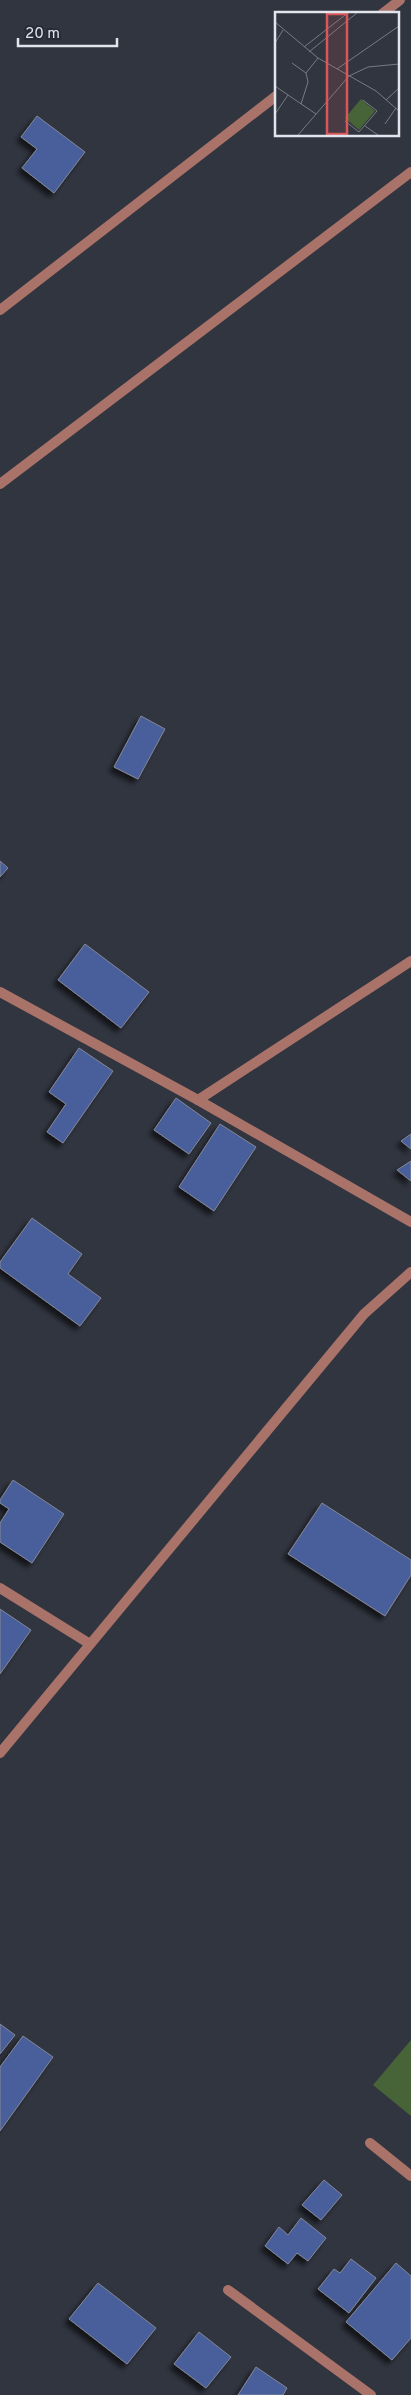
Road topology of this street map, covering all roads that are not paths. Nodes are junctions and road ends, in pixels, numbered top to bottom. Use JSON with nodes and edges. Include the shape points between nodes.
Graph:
{"nodes":[{"id":1,"x":400,"y":0,"type":"edge"},
{"id":2,"x":385,"y":12,"type":"edge"},
{"id":3,"x":275,"y":97,"type":"edge"},
{"id":4,"x":411,"y":172,"type":"edge"},
{"id":5,"x":0,"y":310,"type":"edge"},
{"id":6,"x":0,"y":484,"type":"edge"},
{"id":7,"x":411,"y":961,"type":"edge"},
{"id":8,"x":0,"y":992,"type":"edge"},
{"id":9,"x":198,"y":1100,"type":"junction"},
{"id":10,"x":411,"y":1222,"type":"edge"},
{"id":11,"x":411,"y":1272,"type":"edge"},
{"id":12,"x":0,"y":1588,"type":"edge"},
{"id":13,"x":90,"y":1644,"type":"junction"},
{"id":14,"x":0,"y":1752,"type":"edge"},
{"id":15,"x":370,"y":2143,"type":"dead end"},
{"id":16,"x":411,"y":2176,"type":"edge"},
{"id":17,"x":228,"y":2290,"type":"dead end"},
{"id":18,"x":371,"y":2395,"type":"edge"}],
"edges":[{"from":1,"to":2,"type":"street"},
{"from":3,"to":5,"type":"street"},
{"from":4,"to":6,"type":"street"},
{"from":7,"to":9,"type":"street"},
{"from":8,"to":9,"type":"street"},
{"from":9,"to":10,"type":"street"},
{"from":11,"to":13,"type":"street","via":[[364,1314]]},
{"from":12,"to":13,"type":"street"},
{"from":13,"to":14,"type":"street"},
{"from":15,"to":16,"type":"street"},
{"from":17,"to":18,"type":"street"}]}
